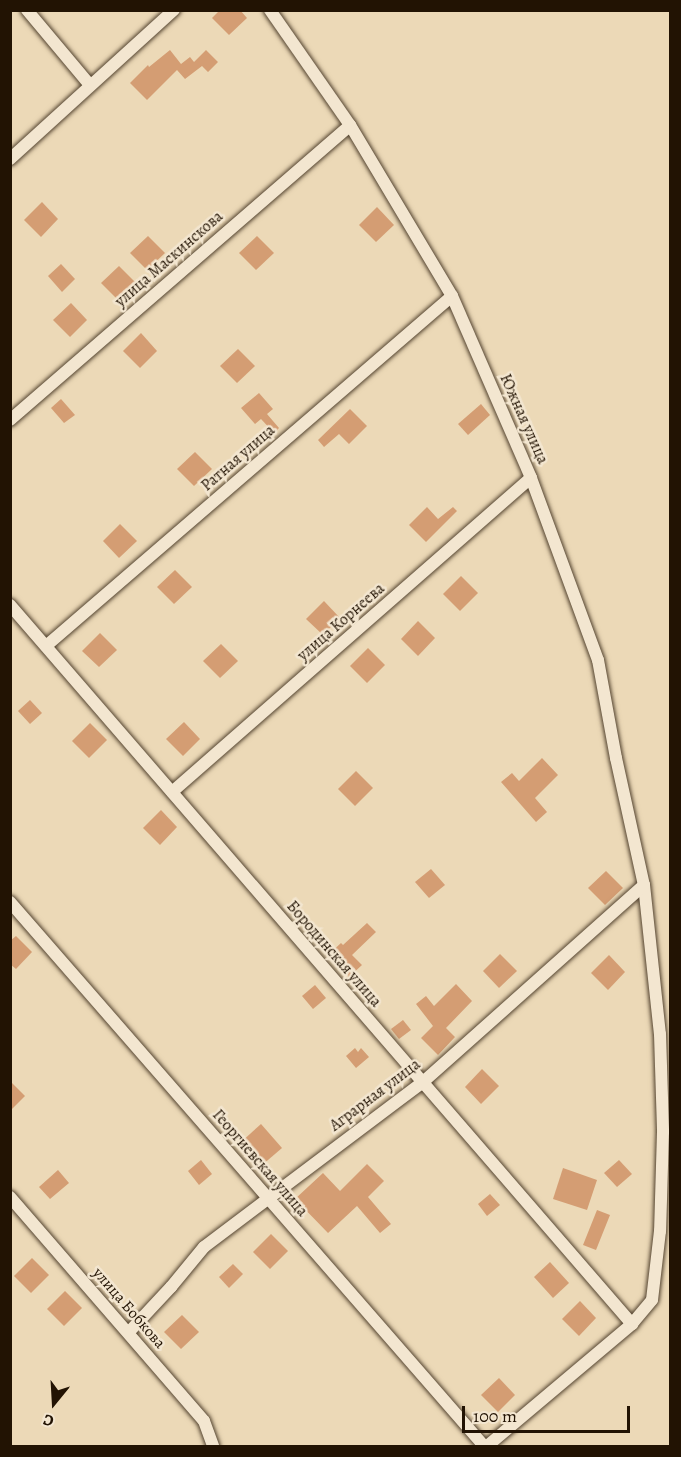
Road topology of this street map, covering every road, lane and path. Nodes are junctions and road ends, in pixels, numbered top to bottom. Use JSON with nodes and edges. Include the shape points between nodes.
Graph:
{"nodes":[{"id":1,"x":27,"y":10,"type":"edge"},
{"id":2,"x":174,"y":10,"type":"edge"},
{"id":3,"x":270,"y":10,"type":"edge"},
{"id":4,"x":90,"y":85,"type":"junction"},
{"id":5,"x":350,"y":125,"type":"junction"},
{"id":6,"x":10,"y":159,"type":"edge"},
{"id":7,"x":452,"y":296,"type":"junction"},
{"id":8,"x":10,"y":420,"type":"edge"},
{"id":9,"x":531,"y":478,"type":"junction"},
{"id":10,"x":10,"y":606,"type":"edge"},
{"id":11,"x":46,"y":646,"type":"junction"},
{"id":12,"x":172,"y":792,"type":"junction"},
{"id":13,"x":644,"y":885,"type":"junction"},
{"id":14,"x":10,"y":902,"type":"edge"},
{"id":15,"x":423,"y":1082,"type":"junction"},
{"id":16,"x":10,"y":1197,"type":"edge"},
{"id":17,"x":267,"y":1197,"type":"junction"},
{"id":18,"x":632,"y":1324,"type":"junction"},
{"id":19,"x":129,"y":1332,"type":"junction"},
{"id":20,"x":213,"y":1446,"type":"edge"},
{"id":21,"x":485,"y":1446,"type":"edge"}],
"edges":[{"from":1,"to":4,"type":"street"},
{"from":2,"to":4,"type":"street"},
{"from":3,"to":5,"type":"street","name":"Южная улица"},
{"from":4,"to":6,"type":"street"},
{"from":5,"to":7,"type":"street","name":"Южная улица"},
{"from":5,"to":8,"type":"street","name":"улица Маскинскова"},
{"from":7,"to":9,"type":"street","name":"Южная улица"},
{"from":7,"to":11,"type":"street","name":"Ратная улица"},
{"from":9,"to":12,"type":"street","name":"улица Корнеева"},
{"from":9,"to":13,"type":"street","name":"Южная улица","via":[[598,660]]},
{"from":10,"to":11,"type":"street","name":"Бородинская улица"},
{"from":11,"to":12,"type":"street","name":"Бородинская улица"},
{"from":12,"to":15,"type":"street","name":"Бородинская улица"},
{"from":13,"to":15,"type":"street","name":"Аграрная улица"},
{"from":13,"to":18,"type":"street","name":"Южная улица","via":[[660,1034],[661,1209],[652,1300]]},
{"from":14,"to":17,"type":"street","name":"Георгиевская улица"},
{"from":15,"to":17,"type":"street","name":"Аграрная улица"},
{"from":15,"to":18,"type":"street","name":"Бородинская улица"},
{"from":16,"to":19,"type":"street","name":"улица Бобкова"},
{"from":17,"to":19,"type":"street","name":"Аграрная улица","via":[[204,1246]]},
{"from":17,"to":21,"type":"street","name":"Георгиевская улица"},
{"from":18,"to":21,"type":"street","name":"Южная улица"},
{"from":19,"to":20,"type":"street","name":"улица Бобкова","via":[[204,1421]]}]}
